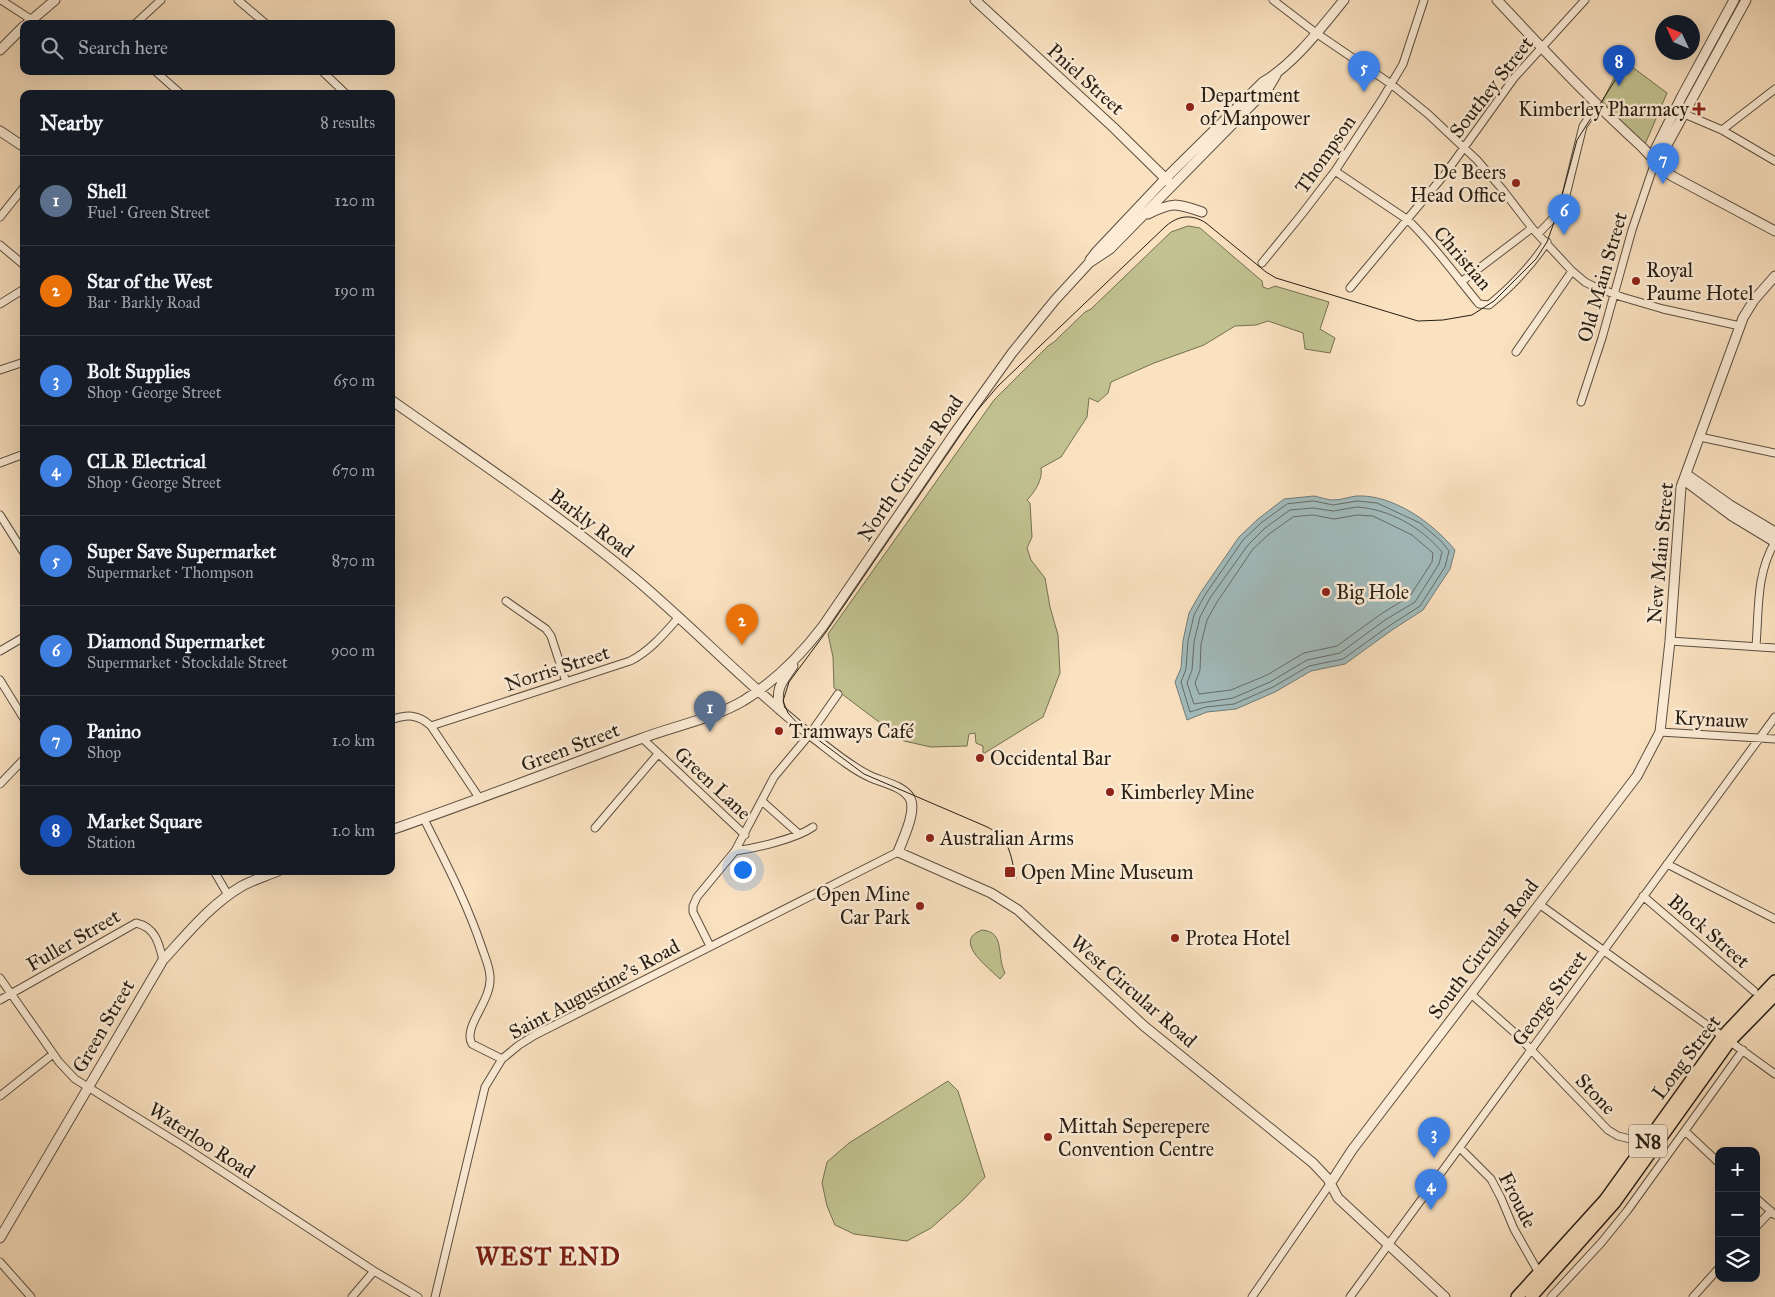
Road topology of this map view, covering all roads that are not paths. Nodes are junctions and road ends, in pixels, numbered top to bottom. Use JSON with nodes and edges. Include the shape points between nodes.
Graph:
{"nodes":[{"id":1,"x":2,"y":0,"type":"edge"},
{"id":2,"x":55,"y":0,"type":"edge"},
{"id":3,"x":161,"y":0,"type":"edge"},
{"id":4,"x":238,"y":0,"type":"edge"},
{"id":5,"x":975,"y":0,"type":"edge"},
{"id":6,"x":1274,"y":0,"type":"edge"},
{"id":7,"x":1344,"y":0,"type":"edge"},
{"id":8,"x":1424,"y":0,"type":"edge"},
{"id":9,"x":1497,"y":0,"type":"edge"},
{"id":10,"x":1585,"y":0,"type":"edge"},
{"id":11,"x":1734,"y":0,"type":"edge"},
{"id":12,"x":1746,"y":0,"type":"edge"},
{"id":13,"x":27,"y":20,"type":"edge"},
{"id":14,"x":31,"y":20,"type":"edge"},
{"id":15,"x":139,"y":20,"type":"edge"},
{"id":16,"x":261,"y":20,"type":"edge"},
{"id":17,"x":20,"y":30,"type":"edge"},
{"id":18,"x":1316,"y":33,"type":"junction"},
{"id":19,"x":1541,"y":47,"type":"junction"},
{"id":20,"x":0,"y":50,"type":"edge"},
{"id":21,"x":160,"y":75,"type":"edge"},
{"id":22,"x":326,"y":75,"type":"edge"},
{"id":23,"x":1276,"y":75,"type":"junction"},
{"id":24,"x":1391,"y":84,"type":"junction"},
{"id":25,"x":1775,"y":89,"type":"edge"},
{"id":26,"x":176,"y":90,"type":"edge"},
{"id":27,"x":342,"y":90,"type":"edge"},
{"id":28,"x":1597,"y":106,"type":"junction"},
{"id":29,"x":1679,"y":112,"type":"junction"},
{"id":30,"x":1734,"y":121,"type":"junction"},
{"id":31,"x":1722,"y":130,"type":"junction"},
{"id":32,"x":0,"y":131,"type":"edge"},
{"id":33,"x":1737,"y":138,"type":"junction"},
{"id":34,"x":20,"y":144,"type":"edge"},
{"id":35,"x":1464,"y":148,"type":"junction"},
{"id":36,"x":1775,"y":161,"type":"edge"},
{"id":37,"x":1655,"y":162,"type":"junction"},
{"id":38,"x":1335,"y":171,"type":"junction"},
{"id":39,"x":1165,"y":179,"type":"junction"},
{"id":40,"x":1173,"y":186,"type":"junction"},
{"id":41,"x":20,"y":192,"type":"edge"},
{"id":42,"x":1202,"y":212,"type":"dead end"},
{"id":43,"x":0,"y":217,"type":"edge"},
{"id":44,"x":1141,"y":218,"type":"junction"},
{"id":45,"x":1408,"y":220,"type":"junction"},
{"id":46,"x":1532,"y":228,"type":"junction"},
{"id":47,"x":1775,"y":231,"type":"edge"},
{"id":48,"x":1538,"y":234,"type":"junction"},
{"id":49,"x":1547,"y":242,"type":"junction"},
{"id":50,"x":0,"y":245,"type":"edge"},
{"id":51,"x":20,"y":262,"type":"edge"},
{"id":52,"x":1089,"y":263,"type":"junction"},
{"id":53,"x":1262,"y":263,"type":"dead end"},
{"id":54,"x":1572,"y":271,"type":"junction"},
{"id":55,"x":1775,"y":276,"type":"edge"},
{"id":56,"x":1461,"y":282,"type":"junction"},
{"id":57,"x":1350,"y":288,"type":"dead end"},
{"id":58,"x":20,"y":292,"type":"edge"},
{"id":59,"x":1614,"y":294,"type":"junction"},
{"id":60,"x":0,"y":304,"type":"edge"},
{"id":61,"x":1740,"y":326,"type":"junction"},
{"id":62,"x":1516,"y":352,"type":"dead end"},
{"id":63,"x":20,"y":363,"type":"edge"},
{"id":64,"x":0,"y":370,"type":"edge"},
{"id":65,"x":1581,"y":402,"type":"dead end"},
{"id":66,"x":395,"y":403,"type":"edge"},
{"id":67,"x":1700,"y":437,"type":"junction"},
{"id":68,"x":1775,"y":453,"type":"edge"},
{"id":69,"x":20,"y":456,"type":"edge"},
{"id":70,"x":0,"y":463,"type":"edge"},
{"id":71,"x":1685,"y":477,"type":"junction"},
{"id":72,"x":0,"y":515,"type":"edge"},
{"id":73,"x":1775,"y":532,"type":"edge"},
{"id":74,"x":1775,"y":542,"type":"edge"},
{"id":75,"x":20,"y":547,"type":"edge"},
{"id":76,"x":506,"y":600,"type":"dead end"},
{"id":77,"x":680,"y":617,"type":"junction"},
{"id":78,"x":20,"y":639,"type":"edge"},
{"id":79,"x":1670,"y":641,"type":"junction"},
{"id":80,"x":811,"y":642,"type":"junction"},
{"id":81,"x":1756,"y":646,"type":"junction"},
{"id":82,"x":1775,"y":648,"type":"edge"},
{"id":83,"x":0,"y":651,"type":"edge"},
{"id":84,"x":0,"y":680,"type":"edge"},
{"id":85,"x":566,"y":682,"type":"junction"},
{"id":86,"x":758,"y":691,"type":"junction"},
{"id":87,"x":838,"y":694,"type":"dead end"},
{"id":88,"x":780,"y":710,"type":"junction"},
{"id":89,"x":20,"y":712,"type":"edge"},
{"id":90,"x":1775,"y":717,"type":"edge"},
{"id":91,"x":395,"y":719,"type":"edge"},
{"id":92,"x":431,"y":726,"type":"junction"},
{"id":93,"x":1660,"y":732,"type":"junction"},
{"id":94,"x":810,"y":734,"type":"junction"},
{"id":95,"x":642,"y":738,"type":"junction"},
{"id":96,"x":1760,"y":738,"type":"junction"},
{"id":97,"x":1775,"y":739,"type":"edge"},
{"id":98,"x":658,"y":754,"type":"junction"},
{"id":99,"x":20,"y":763,"type":"edge"},
{"id":100,"x":0,"y":784,"type":"edge"},
{"id":101,"x":480,"y":799,"type":"junction"},
{"id":102,"x":762,"y":801,"type":"junction"},
{"id":103,"x":424,"y":819,"type":"junction"},
{"id":104,"x":813,"y":827,"type":"dead end"},
{"id":105,"x":595,"y":828,"type":"dead end"},
{"id":106,"x":395,"y":829,"type":"edge"},
{"id":107,"x":745,"y":834,"type":"junction"},
{"id":108,"x":799,"y":834,"type":"junction"},
{"id":109,"x":735,"y":851,"type":"junction"},
{"id":110,"x":898,"y":852,"type":"junction"},
{"id":111,"x":1667,"y":864,"type":"junction"},
{"id":112,"x":216,"y":875,"type":"edge"},
{"id":113,"x":268,"y":875,"type":"edge"},
{"id":114,"x":228,"y":895,"type":"junction"},
{"id":115,"x":1643,"y":896,"type":"junction"},
{"id":116,"x":1539,"y":904,"type":"junction"},
{"id":117,"x":1775,"y":919,"type":"edge"},
{"id":118,"x":710,"y":946,"type":"junction"},
{"id":119,"x":1604,"y":950,"type":"junction"},
{"id":120,"x":163,"y":960,"type":"junction"},
{"id":121,"x":0,"y":978,"type":"edge"},
{"id":122,"x":1775,"y":981,"type":"edge"},
{"id":123,"x":1754,"y":992,"type":"dead end"},
{"id":124,"x":11,"y":994,"type":"junction"},
{"id":125,"x":1471,"y":994,"type":"junction"},
{"id":126,"x":1775,"y":995,"type":"edge"},
{"id":127,"x":0,"y":1000,"type":"edge"},
{"id":128,"x":1727,"y":1039,"type":"junction"},
{"id":129,"x":1532,"y":1050,"type":"junction"},
{"id":130,"x":1743,"y":1050,"type":"junction"},
{"id":131,"x":53,"y":1054,"type":"junction"},
{"id":132,"x":502,"y":1059,"type":"junction"},
{"id":133,"x":1775,"y":1074,"type":"edge"},
{"id":134,"x":89,"y":1086,"type":"junction"},
{"id":135,"x":0,"y":1096,"type":"edge"},
{"id":136,"x":1684,"y":1131,"type":"junction"},
{"id":137,"x":1647,"y":1143,"type":"junction"},
{"id":138,"x":1460,"y":1148,"type":"junction"},
{"id":139,"x":1715,"y":1159,"type":"edge"},
{"id":140,"x":1330,"y":1184,"type":"junction"},
{"id":141,"x":1760,"y":1202,"type":"edge"},
{"id":142,"x":1773,"y":1213,"type":"edge"},
{"id":143,"x":1760,"y":1224,"type":"edge"},
{"id":144,"x":0,"y":1238,"type":"edge"},
{"id":145,"x":1387,"y":1244,"type":"junction"},
{"id":146,"x":0,"y":1262,"type":"edge"},
{"id":147,"x":374,"y":1271,"type":"junction"},
{"id":148,"x":1715,"y":1272,"type":"edge"},
{"id":149,"x":1539,"y":1273,"type":"junction"},
{"id":150,"x":1254,"y":1296,"type":"edge"},
{"id":151,"x":31,"y":1297,"type":"edge"},
{"id":152,"x":352,"y":1297,"type":"edge"},
{"id":153,"x":418,"y":1297,"type":"edge"},
{"id":154,"x":435,"y":1297,"type":"edge"},
{"id":155,"x":1350,"y":1297,"type":"edge"},
{"id":156,"x":1445,"y":1297,"type":"edge"},
{"id":157,"x":1517,"y":1297,"type":"edge"},
{"id":158,"x":1531,"y":1297,"type":"edge"},
{"id":159,"x":1551,"y":1297,"type":"edge"},
{"id":160,"x":1692,"y":1297,"type":"edge"}],
"edges":[{"from":1,"to":13,"type":"street"},
{"from":2,"to":14,"type":"street"},
{"from":3,"to":15,"type":"street"},
{"from":4,"to":16,"type":"street"},
{"from":5,"to":39,"type":"street","name":"Pniel Street"},
{"from":6,"to":18,"type":"street"},
{"from":7,"to":18,"type":"street"},
{"from":8,"to":24,"type":"street","name":"Thompson","via":[[1407,54]]},
{"from":9,"to":19,"type":"street"},
{"from":10,"to":19,"type":"street","name":"Southey Street"},
{"from":11,"to":29,"type":"street"},
{"from":12,"to":29,"type":"street"},
{"from":17,"to":20,"type":"street"},
{"from":18,"to":23,"type":"street"},
{"from":18,"to":24,"type":"street"},
{"from":19,"to":28,"type":"street"},
{"from":19,"to":35,"type":"street","name":"Southey Street","via":[[1514,78]]},
{"from":21,"to":26,"type":"street"},
{"from":22,"to":27,"type":"street"},
{"from":23,"to":39,"type":"street","name":"North Circular Road","via":[[1263,82]]},
{"from":23,"to":40,"type":"street","name":"North Circular Road","via":[[1269,87]]},
{"from":24,"to":35,"type":"street"},
{"from":24,"to":38,"type":"street","name":"Thompson"},
{"from":25,"to":30,"type":"street"},
{"from":28,"to":37,"type":"street"},
{"from":28,"to":48,"type":"street","via":[[1583,126],[1566,195],[1557,214]]},
{"from":29,"to":31,"type":"street"},
{"from":29,"to":37,"type":"street","via":[[1678,123]]},
{"from":29,"to":37,"type":"street","via":[[1655,150]]},
{"from":30,"to":31,"type":"street"},
{"from":30,"to":33,"type":"street"},
{"from":31,"to":33,"type":"street"},
{"from":32,"to":34,"type":"street"},
{"from":33,"to":36,"type":"street"},
{"from":35,"to":45,"type":"street","name":"Southey Street"},
{"from":35,"to":46,"type":"street"},
{"from":37,"to":47,"type":"street","via":[[1672,176]]},
{"from":37,"to":59,"type":"street","name":"Old Main Street"},
{"from":38,"to":45,"type":"street","name":"Christian"},
{"from":38,"to":53,"type":"street","name":"Thompson"},
{"from":39,"to":40,"type":"street","name":"Pniel Street"},
{"from":39,"to":52,"type":"street","name":"North Circular Road"},
{"from":40,"to":44,"type":"street","name":"North Circular Road"},
{"from":41,"to":43,"type":"street"},
{"from":42,"to":44,"type":"street","via":[[1174,204]]},
{"from":44,"to":52,"type":"street","name":"North Circular Road","via":[[1110,249]]},
{"from":45,"to":56,"type":"street","name":"Christian"},
{"from":45,"to":57,"type":"street","name":"Southey Street"},
{"from":46,"to":48,"type":"street"},
{"from":46,"to":56,"type":"street"},
{"from":48,"to":49,"type":"street"},
{"from":49,"to":54,"type":"street"},
{"from":49,"to":56,"type":"street","name":"Christian","via":[[1527,269],[1489,305],[1479,304]]},
{"from":50,"to":51,"type":"street"},
{"from":52,"to":80,"type":"street","name":"North Circular Road","via":[[1059,294],[1001,368]]},
{"from":54,"to":59,"type":"street","via":[[1593,286]]},
{"from":54,"to":62,"type":"street"},
{"from":55,"to":61,"type":"street","name":"New Main Street","via":[[1754,300]]},
{"from":58,"to":60,"type":"street"},
{"from":59,"to":61,"type":"street","via":[[1696,318]]},
{"from":59,"to":65,"type":"street","name":"Old Main Street"},
{"from":61,"to":67,"type":"street","name":"New Main Street"},
{"from":63,"to":64,"type":"street"},
{"from":66,"to":77,"type":"street","name":"Barkly Road","via":[[578,533]]},
{"from":67,"to":68,"type":"street"},
{"from":67,"to":71,"type":"street","name":"New Main Street"},
{"from":69,"to":70,"type":"street"},
{"from":71,"to":73,"type":"street"},
{"from":71,"to":74,"type":"street","via":[[1732,516]]},
{"from":71,"to":79,"type":"street","name":"New Main Street","via":[[1680,496]]},
{"from":72,"to":75,"type":"street"},
{"from":74,"to":81,"type":"street","via":[[1762,570]]},
{"from":76,"to":85,"type":"street","via":[[546,629]]},
{"from":77,"to":85,"type":"street","name":"Norris Street","via":[[643,654]]},
{"from":77,"to":86,"type":"street","name":"Barkly Road"},
{"from":78,"to":83,"type":"street"},
{"from":79,"to":81,"type":"street"},
{"from":79,"to":93,"type":"street","name":"New Main Street"},
{"from":80,"to":86,"type":"street","name":"North Circular Road"},
{"from":80,"to":88,"type":"street","via":[[780,685],[777,693]]},
{"from":81,"to":82,"type":"street"},
{"from":84,"to":89,"type":"street"},
{"from":85,"to":92,"type":"street","name":"Norris Street"},
{"from":86,"to":88,"type":"street","name":"Barkly Road"},
{"from":86,"to":95,"type":"street","name":"Green Street","via":[[719,712]]},
{"from":87,"to":94,"type":"street"},
{"from":88,"to":94,"type":"street","name":"Barkly Road"},
{"from":90,"to":96,"type":"street","name":"George Street"},
{"from":91,"to":92,"type":"street","via":[[414,716]]},
{"from":92,"to":101,"type":"street"},
{"from":93,"to":96,"type":"street","name":"Krynauw"},
{"from":93,"to":116,"type":"street","name":"South Circular Road","via":[[1637,776]]},
{"from":94,"to":102,"type":"street","via":[[774,777]]},
{"from":94,"to":110,"type":"street","name":"Barkly Road","via":[[864,774],[908,795],[912,801],[911,814]]},
{"from":95,"to":98,"type":"street","name":"Green Lane"},
{"from":95,"to":101,"type":"street","name":"Green Street"},
{"from":96,"to":97,"type":"street","name":"Krynauw"},
{"from":96,"to":111,"type":"street","name":"George Street"},
{"from":98,"to":105,"type":"street","name":"Green Lane"},
{"from":98,"to":107,"type":"street","name":"Green Lane"},
{"from":99,"to":100,"type":"street"},
{"from":101,"to":103,"type":"street","name":"Green Street"},
{"from":102,"to":107,"type":"street"},
{"from":102,"to":108,"type":"street"},
{"from":103,"to":106,"type":"street","name":"Green Street"},
{"from":103,"to":132,"type":"street","via":[[465,902],[490,977],[487,999],[470,1028],[469,1040]]},
{"from":104,"to":108,"type":"street"},
{"from":107,"to":109,"type":"street"},
{"from":108,"to":109,"type":"street"},
{"from":109,"to":118,"type":"street","via":[[692,906]]},
{"from":110,"to":118,"type":"street","name":"Saint Augustine's Road"},
{"from":110,"to":140,"type":"street","name":"West Circular Road","via":[[991,893],[1018,910],[1144,1026],[1313,1163]]},
{"from":111,"to":115,"type":"street","name":"George Street"},
{"from":111,"to":117,"type":"street"},
{"from":112,"to":114,"type":"street"},
{"from":113,"to":114,"type":"street","name":"Green Street"},
{"from":114,"to":120,"type":"street","name":"Green Street"},
{"from":115,"to":119,"type":"street","name":"George Street"},
{"from":115,"to":123,"type":"street","name":"Block Street"},
{"from":116,"to":119,"type":"street"},
{"from":116,"to":125,"type":"street","name":"South Circular Road"},
{"from":118,"to":132,"type":"street","name":"Saint Augustine's Road","via":[[535,1035]]},
{"from":119,"to":128,"type":"street"},
{"from":119,"to":129,"type":"street","name":"George Street"},
{"from":120,"to":124,"type":"street","name":"Fuller Street","via":[[152,930],[136,923]]},
{"from":120,"to":134,"type":"street","name":"Green Street"},
{"from":121,"to":124,"type":"street","name":"Waterloo Road"},
{"from":122,"to":128,"type":"highway","name":"Long Street","number":"N8"},
{"from":124,"to":127,"type":"street","name":"Fuller Street"},
{"from":124,"to":131,"type":"street","name":"Waterloo Road"},
{"from":125,"to":129,"type":"street","name":"Stone"},
{"from":125,"to":140,"type":"street","name":"South Circular Road","via":[[1352,1150]]},
{"from":126,"to":128,"type":"highway","name":"Long Street","number":"N8"},
{"from":128,"to":130,"type":"street"},
{"from":128,"to":137,"type":"highway","name":"Long Street","number":"N8"},
{"from":128,"to":158,"type":"highway","name":"Long Street","number":"N8","via":[[1615,1202]]},
{"from":129,"to":137,"type":"street","name":"Stone","via":[[1608,1130],[1618,1136]]},
{"from":129,"to":138,"type":"street","name":"George Street"},
{"from":130,"to":133,"type":"street"},
{"from":130,"to":136,"type":"street","name":"Long Street"},
{"from":131,"to":134,"type":"street","name":"Waterloo Road","via":[[70,1075]]},
{"from":131,"to":135,"type":"street"},
{"from":132,"to":154,"type":"street","name":"Saint Augustine's Road","via":[[485,1087]]},
{"from":134,"to":144,"type":"street","name":"Green Street"},
{"from":134,"to":147,"type":"street","name":"Waterloo Road"},
{"from":136,"to":139,"type":"street"},
{"from":136,"to":159,"type":"street","name":"Long Street","via":[[1614,1228]]},
{"from":137,"to":149,"type":"highway","name":"Long Street","number":"N8","via":[[1605,1200]]},
{"from":138,"to":145,"type":"street","name":"George Street"},
{"from":138,"to":149,"type":"street","name":"Froude","via":[[1490,1179]]},
{"from":140,"to":145,"type":"street","name":"West Circular Road","via":[[1338,1198]]},
{"from":140,"to":150,"type":"street"},
{"from":141,"to":142,"type":"street"},
{"from":142,"to":143,"type":"street"},
{"from":145,"to":155,"type":"street","name":"George Street"},
{"from":145,"to":156,"type":"street","name":"West Circular Road"},
{"from":146,"to":151,"type":"street"},
{"from":147,"to":152,"type":"street"},
{"from":147,"to":153,"type":"street","name":"Waterloo Road"},
{"from":148,"to":160,"type":"street"},
{"from":149,"to":157,"type":"highway","name":"Long Street","number":"N8"}]}
